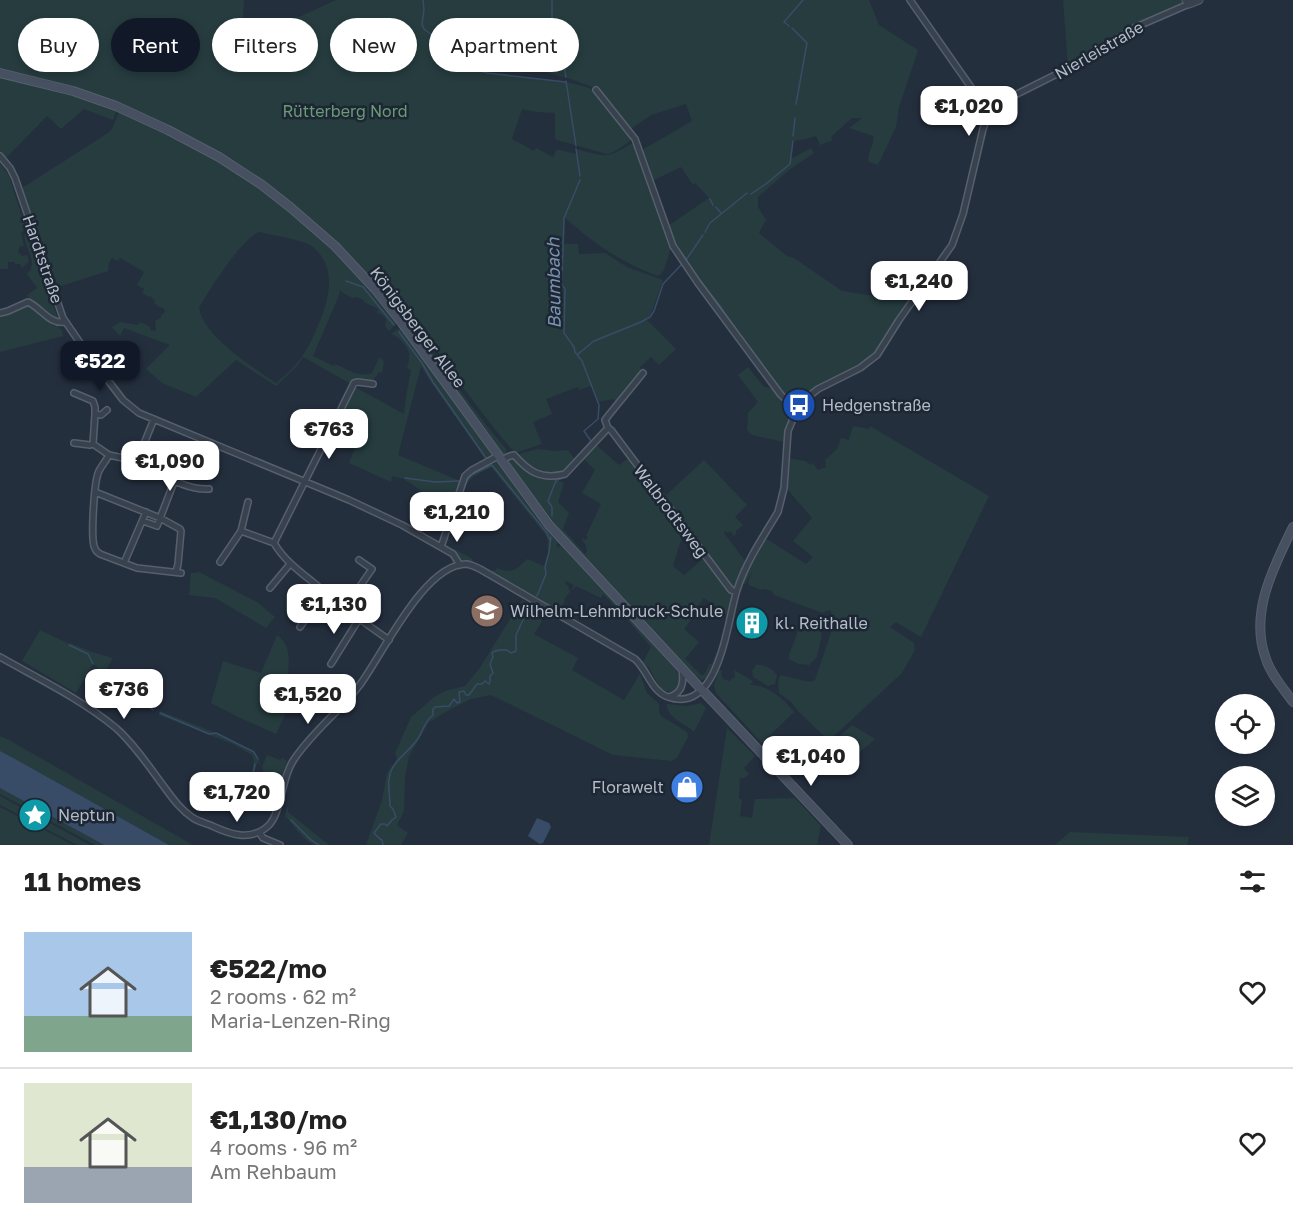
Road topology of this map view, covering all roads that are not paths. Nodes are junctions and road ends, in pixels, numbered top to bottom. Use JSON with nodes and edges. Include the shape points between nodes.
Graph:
{"nodes":[{"id":1,"x":910,"y":0,"type":"edge"},
{"id":2,"x":1199,"y":0,"type":"edge"},
{"id":3,"x":1188,"y":2,"type":"edge"},
{"id":4,"x":0,"y":73,"type":"edge"},
{"id":5,"x":596,"y":90,"type":"dead end"},
{"id":6,"x":989,"y":113,"type":"junction"},
{"id":7,"x":0,"y":156,"type":"edge"},
{"id":8,"x":0,"y":313,"type":"edge"},
{"id":9,"x":65,"y":322,"type":"junction"},
{"id":10,"x":643,"y":373,"type":"dead end"},
{"id":11,"x":373,"y":384,"type":"dead end"},
{"id":12,"x":74,"y":393,"type":"dead end"},
{"id":13,"x":809,"y":396,"type":"junction"},
{"id":14,"x":788,"y":400,"type":"junction"},
{"id":15,"x":107,"y":410,"type":"dead end"},
{"id":16,"x":798,"y":410,"type":"junction"},
{"id":17,"x":95,"y":414,"type":"junction"},
{"id":18,"x":154,"y":419,"type":"junction"},
{"id":19,"x":608,"y":428,"type":"junction"},
{"id":20,"x":74,"y":443,"type":"dead end"},
{"id":21,"x":93,"y":444,"type":"junction"},
{"id":22,"x":109,"y":454,"type":"junction"},
{"id":23,"x":500,"y":458,"type":"junction"},
{"id":24,"x":137,"y":461,"type":"junction"},
{"id":25,"x":174,"y":482,"type":"junction"},
{"id":26,"x":305,"y":483,"type":"junction"},
{"id":27,"x":209,"y":489,"type":"dead end"},
{"id":28,"x":95,"y":492,"type":"junction"},
{"id":29,"x":248,"y":502,"type":"dead end"},
{"id":30,"x":146,"y":512,"type":"junction"},
{"id":31,"x":160,"y":518,"type":"junction"},
{"id":32,"x":143,"y":521,"type":"junction"},
{"id":33,"x":1293,"y":527,"type":"edge"},
{"id":34,"x":241,"y":531,"type":"junction"},
{"id":35,"x":274,"y":543,"type":"junction"},
{"id":36,"x":441,"y":547,"type":"junction"},
{"id":37,"x":359,"y":560,"type":"dead end"},
{"id":38,"x":220,"y":562,"type":"dead end"},
{"id":39,"x":124,"y":563,"type":"junction"},
{"id":40,"x":290,"y":564,"type":"junction"},
{"id":41,"x":460,"y":566,"type":"junction"},
{"id":42,"x":270,"y":588,"type":"dead end"},
{"id":43,"x":324,"y":592,"type":"junction"},
{"id":44,"x":736,"y":592,"type":"junction"},
{"id":45,"x":345,"y":608,"type":"junction"},
{"id":46,"x":359,"y":619,"type":"junction"},
{"id":47,"x":300,"y":627,"type":"dead end"},
{"id":48,"x":389,"y":640,"type":"junction"},
{"id":49,"x":0,"y":657,"type":"edge"},
{"id":50,"x":330,"y":664,"type":"dead end"},
{"id":51,"x":682,"y":670,"type":"junction"},
{"id":52,"x":702,"y":690,"type":"junction"},
{"id":53,"x":668,"y":697,"type":"junction"},
{"id":54,"x":1293,"y":702,"type":"edge"},
{"id":55,"x":261,"y":835,"type":"junction"},
{"id":56,"x":260,"y":845,"type":"edge"},
{"id":57,"x":280,"y":845,"type":"edge"},
{"id":58,"x":848,"y":845,"type":"edge"}],
"edges":[{"from":1,"to":6,"type":"street"},
{"from":2,"to":3,"type":"street","name":"Nierleistraße"},
{"from":3,"to":6,"type":"street","name":"Nierleistraße","via":[[1136,27]]},
{"from":4,"to":23,"type":"main road","name":"Königsberger Allee","via":[[116,106],[219,157],[271,192],[335,246],[375,289]]},
{"from":5,"to":14,"type":"street","via":[[635,139],[673,246]]},
{"from":6,"to":13,"type":"street","via":[[963,214],[948,251],[877,355]]},
{"from":7,"to":9,"type":"street","name":"Hardtstraße","via":[[15,178]]},
{"from":8,"to":9,"type":"street","via":[[28,302],[56,322]]},
{"from":9,"to":18,"type":"street","name":"Hardtstraße","via":[[123,400]]},
{"from":10,"to":19,"type":"street","via":[[605,420]]},
{"from":11,"to":26,"type":"street","via":[[354,383]]},
{"from":12,"to":17,"type":"street","via":[[93,401]]},
{"from":13,"to":14,"type":"street"},
{"from":13,"to":16,"type":"street"},
{"from":14,"to":16,"type":"street"},
{"from":15,"to":17,"type":"street","via":[[101,416]]},
{"from":16,"to":44,"type":"street","via":[[788,431],[784,489],[778,512]]},
{"from":17,"to":21,"type":"street"},
{"from":18,"to":24,"type":"street"},
{"from":18,"to":26,"type":"street","name":"Hardtstraße"},
{"from":19,"to":23,"type":"street","via":[[561,476],[533,473],[514,456]]},
{"from":19,"to":44,"type":"street","name":"Walbrodtsweg","via":[[730,590]]},
{"from":20,"to":21,"type":"street"},
{"from":21,"to":22,"type":"street"},
{"from":22,"to":24,"type":"street"},
{"from":22,"to":28,"type":"street","via":[[98,474]]},
{"from":23,"to":36,"type":"street","via":[[465,476]]},
{"from":23,"to":51,"type":"main road","name":"Königsberger Allee","via":[[549,525]]},
{"from":24,"to":25,"type":"street"},
{"from":25,"to":27,"type":"street"},
{"from":25,"to":31,"type":"street"},
{"from":26,"to":35,"type":"street"},
{"from":26,"to":36,"type":"street","name":"Hardtstraße","via":[[349,500]]},
{"from":28,"to":30,"type":"street"},
{"from":28,"to":39,"type":"street","via":[[94,548],[99,554]]},
{"from":29,"to":34,"type":"street"},
{"from":30,"to":31,"type":"street"},
{"from":30,"to":32,"type":"street"},
{"from":31,"to":32,"type":"street","via":[[157,526]]},
{"from":31,"to":39,"type":"street","via":[[181,531],[178,572]]},
{"from":32,"to":39,"type":"street"},
{"from":33,"to":54,"type":"main road","via":[[1271,576],[1260,624],[1266,660]]},
{"from":34,"to":35,"type":"street"},
{"from":34,"to":38,"type":"street"},
{"from":35,"to":40,"type":"street"},
{"from":36,"to":41,"type":"street","name":"Hardtstraße","via":[[453,554]]},
{"from":37,"to":45,"type":"street","via":[[372,569]]},
{"from":40,"to":42,"type":"street"},
{"from":40,"to":43,"type":"street"},
{"from":41,"to":48,"type":"street","via":[[445,572],[414,599]]},
{"from":41,"to":53,"type":"street","via":[[480,569],[635,659],[653,686]]},
{"from":43,"to":45,"type":"street"},
{"from":43,"to":47,"type":"street"},
{"from":44,"to":52,"type":"street","via":[[724,644]]},
{"from":45,"to":46,"type":"street"},
{"from":46,"to":48,"type":"street"},
{"from":46,"to":50,"type":"street"},
{"from":48,"to":55,"type":"street","via":[[358,688],[293,761],[275,815]]},
{"from":49,"to":55,"type":"street","via":[[87,706],[119,731],[176,804],[193,818],[237,835]]},
{"from":51,"to":52,"type":"main road","name":"Königsberger Allee"},
{"from":51,"to":53,"type":"street","via":[[684,680],[679,692]]},
{"from":52,"to":53,"type":"street","via":[[689,698]]},
{"from":52,"to":58,"type":"main road","name":"Königsberger Allee"},
{"from":55,"to":56,"type":"street"},
{"from":55,"to":57,"type":"street"}]}
